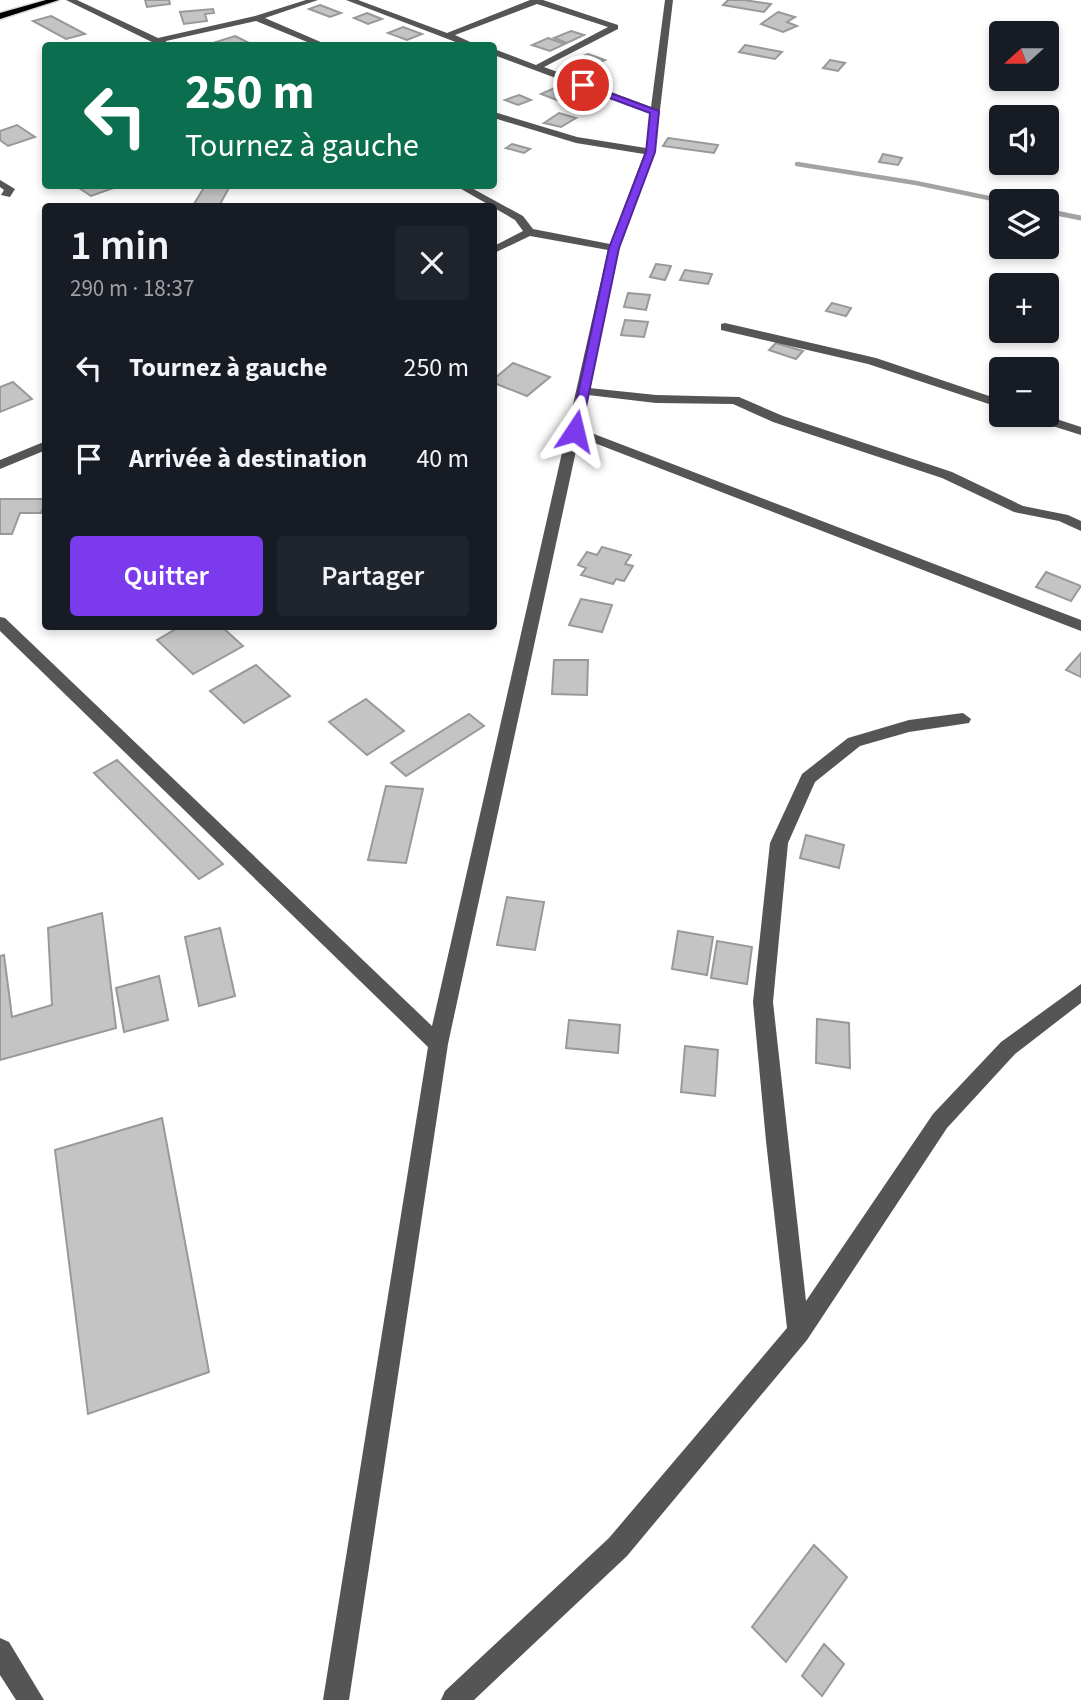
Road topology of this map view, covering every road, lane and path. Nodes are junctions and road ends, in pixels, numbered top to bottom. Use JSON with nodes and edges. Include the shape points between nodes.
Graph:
{"nodes":[{"id":1,"x":53,"y":0,"type":"edge"},
{"id":2,"x":70,"y":0,"type":"edge"},
{"id":3,"x":314,"y":0,"type":"edge"},
{"id":4,"x":350,"y":0,"type":"edge"},
{"id":5,"x":387,"y":0,"type":"edge"},
{"id":6,"x":537,"y":0,"type":"edge"},
{"id":7,"x":669,"y":0,"type":"edge"},
{"id":8,"x":369,"y":6,"type":"junction"},
{"id":9,"x":0,"y":16,"type":"edge"},
{"id":10,"x":257,"y":18,"type":"junction"},
{"id":11,"x":448,"y":36,"type":"junction"},
{"id":12,"x":156,"y":41,"type":"joint"},
{"id":13,"x":316,"y":42,"type":"edge"},
{"id":14,"x":464,"y":42,"type":"edge"},
{"id":15,"x":497,"y":53,"type":"edge"},
{"id":16,"x":536,"y":68,"type":"junction"},
{"id":17,"x":655,"y":111,"type":"junction"},
{"id":18,"x":497,"y":116,"type":"edge"},
{"id":19,"x":650,"y":152,"type":"junction"},
{"id":20,"x":0,"y":183,"type":"edge"},
{"id":21,"x":466,"y":189,"type":"edge"},
{"id":22,"x":6,"y":195,"type":"dead end"},
{"id":23,"x":492,"y":203,"type":"edge"},
{"id":24,"x":497,"y":206,"type":"edge"},
{"id":25,"x":529,"y":233,"type":"junction"},
{"id":26,"x":614,"y":248,"type":"junction"},
{"id":27,"x":497,"y":249,"type":"edge"},
{"id":28,"x":725,"y":327,"type":"dead end"},
{"id":29,"x":583,"y":391,"type":"junction"},
{"id":30,"x":989,"y":400,"type":"edge"},
{"id":31,"x":1059,"y":424,"type":"edge"},
{"id":32,"x":575,"y":431,"type":"junction"},
{"id":33,"x":1081,"y":431,"type":"edge"},
{"id":34,"x":42,"y":446,"type":"edge"},
{"id":35,"x":0,"y":465,"type":"edge"},
{"id":36,"x":1081,"y":527,"type":"edge"},
{"id":37,"x":0,"y":622,"type":"edge"},
{"id":38,"x":1081,"y":626,"type":"edge"},
{"id":39,"x":963,"y":719,"type":"dead end"},
{"id":40,"x":1081,"y":992,"type":"edge"},
{"id":41,"x":438,"y":1044,"type":"junction"},
{"id":42,"x":799,"y":1332,"type":"junction"},
{"id":43,"x":0,"y":1651,"type":"edge"},
{"id":44,"x":31,"y":1700,"type":"edge"},
{"id":45,"x":336,"y":1700,"type":"edge"},
{"id":46,"x":454,"y":1700,"type":"edge"}],
"edges":[{"from":1,"to":9,"type":"main road"},
{"from":2,"to":12,"type":"street"},
{"from":3,"to":10,"type":"street"},
{"from":4,"to":8,"type":"street"},
{"from":5,"to":8,"type":"street"},
{"from":6,"to":11,"type":"street"},
{"from":6,"to":16,"type":"street","via":[[615,27]]},
{"from":7,"to":17,"type":"street"},
{"from":8,"to":11,"type":"street"},
{"from":10,"to":12,"type":"street"},
{"from":10,"to":13,"type":"street"},
{"from":11,"to":14,"type":"street"},
{"from":15,"to":16,"type":"street"},
{"from":16,"to":17,"type":"street"},
{"from":17,"to":19,"type":"street"},
{"from":18,"to":19,"type":"street","via":[[576,141]]},
{"from":19,"to":26,"type":"street"},
{"from":20,"to":22,"type":"street","via":[[10,189]]},
{"from":21,"to":23,"type":"street"},
{"from":24,"to":25,"type":"street","via":[[519,218]]},
{"from":25,"to":26,"type":"street"},
{"from":25,"to":27,"type":"street"},
{"from":26,"to":29,"type":"street"},
{"from":28,"to":30,"type":"street","via":[[872,361]]},
{"from":29,"to":32,"type":"street"},
{"from":29,"to":36,"type":"street","via":[[656,399],[735,400],[778,419],[947,475],[1019,509],[1063,518]]},
{"from":31,"to":33,"type":"street"},
{"from":32,"to":38,"type":"street"},
{"from":32,"to":41,"type":"street"},
{"from":34,"to":35,"type":"street"},
{"from":37,"to":41,"type":"street"},
{"from":39,"to":42,"type":"street","via":[[909,726],[854,742],[808,779],[779,843],[763,1002]]},
{"from":40,"to":42,"type":"street","via":[[1008,1048],[940,1121]]},
{"from":41,"to":45,"type":"street"},
{"from":42,"to":46,"type":"street","via":[[618,1547]]},
{"from":43,"to":44,"type":"street"}]}
